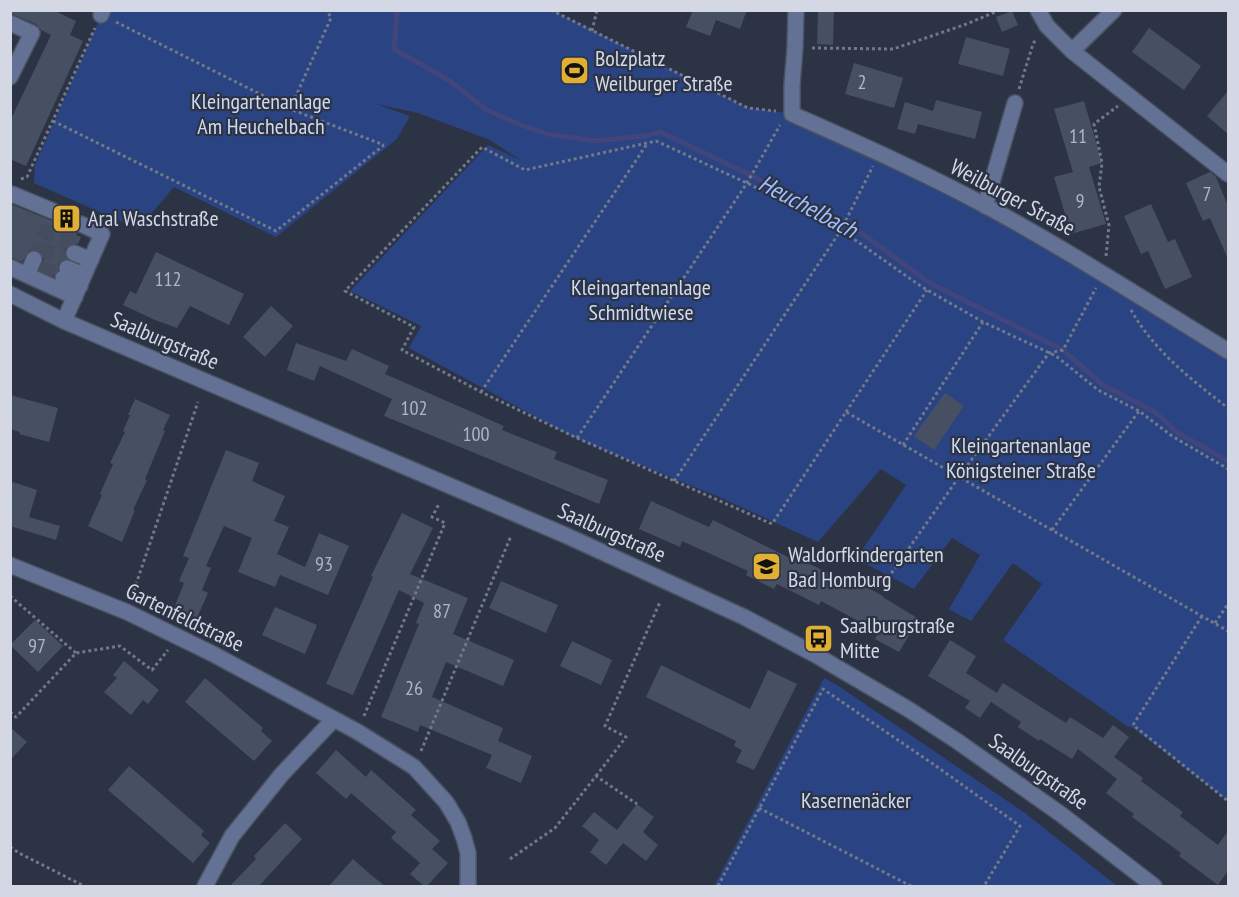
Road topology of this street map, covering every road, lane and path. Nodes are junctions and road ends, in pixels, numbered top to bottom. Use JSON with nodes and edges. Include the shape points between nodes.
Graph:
{"nodes":[{"id":1,"x":327,"y":10,"type":"edge"},
{"id":2,"x":551,"y":10,"type":"edge"},
{"id":3,"x":597,"y":10,"type":"edge"},
{"id":4,"x":796,"y":10,"type":"edge"},
{"id":5,"x":1000,"y":10,"type":"edge"},
{"id":6,"x":1038,"y":10,"type":"edge"},
{"id":7,"x":1113,"y":10,"type":"edge"},
{"id":8,"x":102,"y":13,"type":"edge"},
{"id":9,"x":10,"y":23,"type":"edge"},
{"id":10,"x":1047,"y":26,"type":"junction"},
{"id":11,"x":592,"y":31,"type":"junction"},
{"id":12,"x":795,"y":48,"type":"junction"},
{"id":13,"x":1072,"y":51,"type":"junction"},
{"id":14,"x":10,"y":77,"type":"edge"},
{"id":15,"x":1130,"y":97,"type":"junction"},
{"id":16,"x":1015,"y":103,"type":"joint"},
{"id":17,"x":290,"y":109,"type":"junction"},
{"id":18,"x":790,"y":114,"type":"junction"},
{"id":19,"x":53,"y":121,"type":"junction"},
{"id":20,"x":647,"y":143,"type":"junction"},
{"id":21,"x":879,"y":153,"type":"junction"},
{"id":22,"x":1228,"y":174,"type":"edge"},
{"id":23,"x":19,"y":180,"type":"dead end"},
{"id":24,"x":748,"y":181,"type":"junction"},
{"id":25,"x":10,"y":196,"type":"edge"},
{"id":26,"x":985,"y":206,"type":"junction"},
{"id":27,"x":53,"y":211,"type":"tunnel mouth"},
{"id":28,"x":81,"y":224,"type":"tunnel mouth"},
{"id":29,"x":841,"y":230,"type":"junction"},
{"id":30,"x":10,"y":267,"type":"edge"},
{"id":31,"x":85,"y":273,"type":"junction"},
{"id":32,"x":1104,"y":274,"type":"junction"},
{"id":33,"x":1120,"y":285,"type":"junction"},
{"id":34,"x":927,"y":290,"type":"junction"},
{"id":35,"x":10,"y":294,"type":"edge"},
{"id":36,"x":64,"y":321,"type":"junction"},
{"id":37,"x":983,"y":322,"type":"junction"},
{"id":38,"x":1228,"y":351,"type":"edge"},
{"id":39,"x":1049,"y":353,"type":"junction"},
{"id":40,"x":482,"y":392,"type":"junction"},
{"id":41,"x":198,"y":402,"type":"dead end"},
{"id":42,"x":1228,"y":408,"type":"edge"},
{"id":43,"x":1138,"y":411,"type":"junction"},
{"id":44,"x":846,"y":412,"type":"junction"},
{"id":45,"x":577,"y":438,"type":"junction"},
{"id":46,"x":903,"y":444,"type":"junction"},
{"id":47,"x":1228,"y":469,"type":"edge"},
{"id":48,"x":959,"y":477,"type":"junction"},
{"id":49,"x":674,"y":481,"type":"junction"},
{"id":50,"x":439,"y":504,"type":"dead end"},
{"id":51,"x":1052,"y":530,"type":"junction"},
{"id":52,"x":511,"y":536,"type":"dead end"},
{"id":53,"x":10,"y":565,"type":"edge"},
{"id":54,"x":888,"y":578,"type":"dead end"},
{"id":55,"x":10,"y":596,"type":"edge"},
{"id":56,"x":660,"y":602,"type":"dead end"},
{"id":57,"x":1228,"y":604,"type":"edge"},
{"id":58,"x":127,"y":612,"type":"junction"},
{"id":59,"x":1202,"y":615,"type":"junction"},
{"id":60,"x":1215,"y":623,"type":"junction"},
{"id":61,"x":1228,"y":631,"type":"edge"},
{"id":62,"x":178,"y":637,"type":"junction"},
{"id":63,"x":76,"y":653,"type":"junction"},
{"id":64,"x":10,"y":712,"type":"edge"},
{"id":65,"x":334,"y":719,"type":"junction"},
{"id":66,"x":358,"y":732,"type":"junction"},
{"id":67,"x":414,"y":767,"type":"junction"},
{"id":68,"x":596,"y":776,"type":"junction"},
{"id":69,"x":1228,"y":801,"type":"edge"},
{"id":70,"x":637,"y":804,"type":"dead end"},
{"id":71,"x":759,"y":808,"type":"junction"},
{"id":72,"x":10,"y":847,"type":"edge"},
{"id":73,"x":510,"y":859,"type":"dead end"},
{"id":74,"x":84,"y":886,"type":"edge"},
{"id":75,"x":205,"y":886,"type":"edge"},
{"id":76,"x":468,"y":886,"type":"edge"},
{"id":77,"x":718,"y":886,"type":"edge"},
{"id":78,"x":911,"y":886,"type":"edge"},
{"id":79,"x":984,"y":886,"type":"edge"},
{"id":80,"x":1154,"y":886,"type":"edge"}],
"edges":[{"from":1,"to":17,"type":"path","via":[[331,18]]},
{"from":2,"to":11,"type":"path"},
{"from":3,"to":11,"type":"path"},
{"from":4,"to":12,"type":"street"},
{"from":5,"to":12,"type":"path","via":[[893,49]]},
{"from":6,"to":10,"type":"street"},
{"from":7,"to":13,"type":"street"},
{"from":8,"to":17,"type":"path"},
{"from":8,"to":19,"type":"path"},
{"from":9,"to":14,"type":"street","via":[[32,33]]},
{"from":10,"to":13,"type":"street"},
{"from":10,"to":16,"type":"path","via":[[1033,44]]},
{"from":11,"to":18,"type":"path","via":[[748,108]]},
{"from":12,"to":18,"type":"street"},
{"from":13,"to":15,"type":"street"},
{"from":15,"to":22,"type":"street"},
{"from":15,"to":32,"type":"path","via":[[1094,124],[1102,163],[1099,187],[1109,225]]},
{"from":16,"to":26,"type":"street"},
{"from":17,"to":19,"type":"path","via":[[384,145],[276,231]]},
{"from":18,"to":21,"type":"street","name":"Weilburger Straße"},
{"from":18,"to":24,"type":"path"},
{"from":19,"to":23,"type":"path","via":[[27,177]]},
{"from":20,"to":24,"type":"path","via":[[656,141]]},
{"from":20,"to":40,"type":"path"},
{"from":20,"to":40,"type":"path","via":[[525,170],[482,147],[345,291],[414,327],[402,350]]},
{"from":21,"to":26,"type":"street","name":"Weilburger Straße"},
{"from":21,"to":29,"type":"path"},
{"from":24,"to":29,"type":"path"},
{"from":24,"to":45,"type":"path"},
{"from":25,"to":27,"type":"street"},
{"from":26,"to":32,"type":"street","name":"Weilburger Straße"},
{"from":28,"to":31,"type":"street","via":[[102,234]]},
{"from":29,"to":34,"type":"path"},
{"from":29,"to":49,"type":"path"},
{"from":30,"to":31,"type":"street"},
{"from":31,"to":31,"type":"street","via":[[70,261]]},
{"from":31,"to":36,"type":"street"},
{"from":32,"to":33,"type":"street","name":"Weilburger Straße"},
{"from":32,"to":39,"type":"path","via":[[1063,350]]},
{"from":33,"to":38,"type":"street","name":"Weilburger Straße"},
{"from":33,"to":42,"type":"path","via":[[1145,333],[1171,361]]},
{"from":34,"to":37,"type":"path"},
{"from":34,"to":44,"type":"path"},
{"from":35,"to":36,"type":"street","name":"Saalburgstraße"},
{"from":36,"to":80,"type":"street","name":"Saalburgstraße","via":[[535,522],[744,617],[814,654],[957,741]]},
{"from":37,"to":39,"type":"path"},
{"from":37,"to":46,"type":"path"},
{"from":39,"to":43,"type":"path","via":[[1098,390]]},
{"from":39,"to":48,"type":"path"},
{"from":40,"to":45,"type":"path"},
{"from":41,"to":58,"type":"path"},
{"from":43,"to":47,"type":"path"},
{"from":43,"to":51,"type":"path"},
{"from":44,"to":46,"type":"path"},
{"from":44,"to":49,"type":"path","via":[[772,524]]},
{"from":45,"to":49,"type":"path"},
{"from":46,"to":48,"type":"path"},
{"from":48,"to":51,"type":"path"},
{"from":48,"to":54,"type":"path"},
{"from":50,"to":66,"type":"path","via":[[432,518],[445,523]]},
{"from":51,"to":59,"type":"path"},
{"from":52,"to":67,"type":"path"},
{"from":53,"to":58,"type":"street","name":"Gartenfeldstraße"},
{"from":55,"to":63,"type":"path"},
{"from":56,"to":68,"type":"path","via":[[605,726],[626,737]]},
{"from":57,"to":60,"type":"path"},
{"from":58,"to":62,"type":"street","name":"Gartenfeldstraße"},
{"from":59,"to":60,"type":"path"},
{"from":59,"to":69,"type":"path","via":[[1133,725]]},
{"from":60,"to":61,"type":"path"},
{"from":62,"to":63,"type":"path","via":[[152,670],[120,646]]},
{"from":62,"to":65,"type":"street","name":"Gartenfeldstraße"},
{"from":63,"to":64,"type":"path","via":[[16,717]]},
{"from":65,"to":66,"type":"street","name":"Gartenfeldstraße"},
{"from":65,"to":75,"type":"street","via":[[282,774],[232,836]]},
{"from":66,"to":67,"type":"street","name":"Gartenfeldstraße"},
{"from":67,"to":76,"type":"street","name":"Gartenfeldstraße","via":[[446,802],[458,822],[468,853]]},
{"from":68,"to":70,"type":"path"},
{"from":68,"to":73,"type":"path","via":[[555,828]]},
{"from":71,"to":77,"type":"path"},
{"from":71,"to":78,"type":"path"},
{"from":71,"to":79,"type":"path","via":[[824,689],[1020,826]]},
{"from":72,"to":74,"type":"path"}]}
